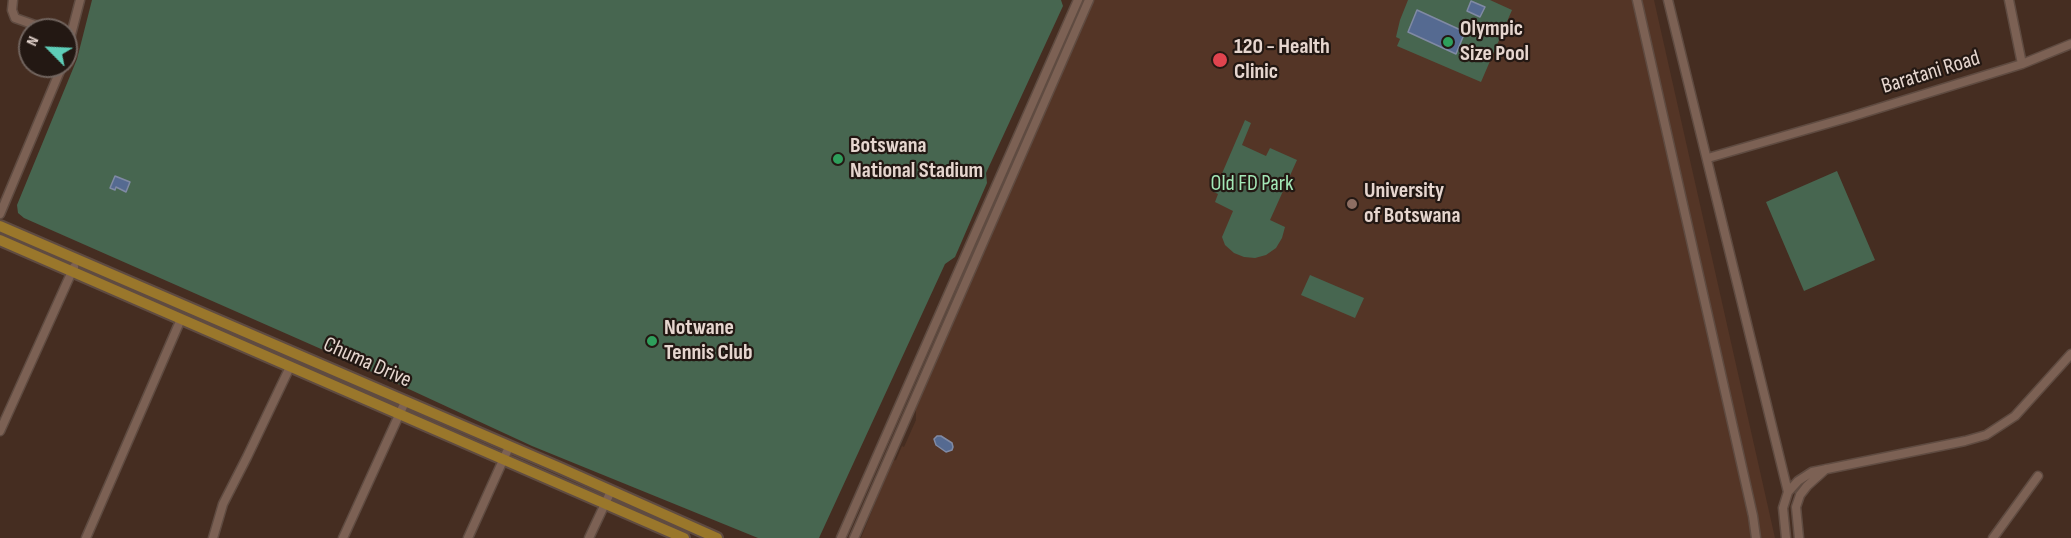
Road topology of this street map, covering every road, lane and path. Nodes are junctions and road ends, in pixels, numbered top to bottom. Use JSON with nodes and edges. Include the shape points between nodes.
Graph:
{"nodes":[{"id":1,"x":13,"y":0,"type":"edge"},
{"id":2,"x":80,"y":0,"type":"edge"},
{"id":3,"x":1078,"y":0,"type":"edge"},
{"id":4,"x":1089,"y":0,"type":"edge"},
{"id":5,"x":1637,"y":0,"type":"edge"},
{"id":6,"x":1668,"y":0,"type":"edge"},
{"id":7,"x":2009,"y":0,"type":"edge"},
{"id":8,"x":74,"y":18,"type":"edge"},
{"id":9,"x":18,"y":19,"type":"edge"},
{"id":10,"x":2071,"y":44,"type":"edge"},
{"id":11,"x":2022,"y":64,"type":"junction"},
{"id":12,"x":57,"y":78,"type":"edge"},
{"id":13,"x":1708,"y":158,"type":"junction"},
{"id":14,"x":0,"y":214,"type":"edge"},
{"id":15,"x":0,"y":225,"type":"edge"},
{"id":16,"x":0,"y":240,"type":"edge"},
{"id":17,"x":78,"y":259,"type":"junction"},
{"id":18,"x":72,"y":271,"type":"junction"},
{"id":19,"x":181,"y":318,"type":"junction"},
{"id":20,"x":2071,"y":354,"type":"edge"},
{"id":21,"x":290,"y":367,"type":"junction"},
{"id":22,"x":405,"y":402,"type":"junction"},
{"id":23,"x":399,"y":416,"type":"junction"},
{"id":24,"x":0,"y":431,"type":"edge"},
{"id":25,"x":509,"y":447,"type":"junction"},
{"id":26,"x":504,"y":460,"type":"junction"},
{"id":27,"x":1826,"y":469,"type":"junction"},
{"id":28,"x":2038,"y":476,"type":"dead end"},
{"id":29,"x":611,"y":491,"type":"junction"},
{"id":30,"x":1788,"y":492,"type":"junction"},
{"id":31,"x":605,"y":504,"type":"junction"},
{"id":32,"x":86,"y":538,"type":"edge"},
{"id":33,"x":213,"y":538,"type":"edge"},
{"id":34,"x":343,"y":538,"type":"edge"},
{"id":35,"x":468,"y":538,"type":"edge"},
{"id":36,"x":589,"y":538,"type":"edge"},
{"id":37,"x":684,"y":538,"type":"edge"},
{"id":38,"x":717,"y":538,"type":"edge"},
{"id":39,"x":841,"y":538,"type":"edge"},
{"id":40,"x":854,"y":538,"type":"edge"},
{"id":41,"x":1756,"y":538,"type":"edge"},
{"id":42,"x":1786,"y":538,"type":"edge"},
{"id":43,"x":1799,"y":538,"type":"edge"},
{"id":44,"x":1993,"y":538,"type":"edge"}],
"edges":[{"from":1,"to":9,"type":"street","via":[[12,10]]},
{"from":2,"to":8,"type":"street"},
{"from":3,"to":39,"type":"street"},
{"from":4,"to":40,"type":"street"},
{"from":5,"to":41,"type":"street"},
{"from":6,"to":13,"type":"street"},
{"from":7,"to":11,"type":"street"},
{"from":10,"to":11,"type":"street","name":"Baratani Road"},
{"from":11,"to":13,"type":"street","name":"Baratani Road"},
{"from":12,"to":14,"type":"street"},
{"from":13,"to":30,"type":"street"},
{"from":15,"to":17,"type":"main road","name":"Chuma Drive"},
{"from":16,"to":18,"type":"main road","name":"Chuma Drive"},
{"from":17,"to":18,"type":"street"},
{"from":17,"to":22,"type":"main road","name":"Chuma Drive"},
{"from":18,"to":19,"type":"main road","name":"Chuma Drive"},
{"from":18,"to":24,"type":"street"},
{"from":19,"to":21,"type":"main road","name":"Chuma Drive"},
{"from":19,"to":32,"type":"street"},
{"from":20,"to":27,"type":"street","via":[[2015,416],[1986,435]]},
{"from":21,"to":23,"type":"main road","name":"Chuma Drive"},
{"from":21,"to":33,"type":"street","via":[[223,504]]},
{"from":22,"to":23,"type":"street"},
{"from":22,"to":25,"type":"main road","name":"Chuma Drive"},
{"from":23,"to":26,"type":"main road","name":"Chuma Drive"},
{"from":23,"to":34,"type":"street"},
{"from":25,"to":26,"type":"street"},
{"from":25,"to":29,"type":"main road","name":"Chuma Drive"},
{"from":26,"to":31,"type":"main road","name":"Chuma Drive"},
{"from":26,"to":35,"type":"street"},
{"from":27,"to":30,"type":"street","via":[[1812,472]]},
{"from":27,"to":43,"type":"street","via":[[1800,495],[1796,507]]},
{"from":28,"to":44,"type":"street"},
{"from":29,"to":31,"type":"street"},
{"from":29,"to":38,"type":"main road","name":"Chuma Drive"},
{"from":30,"to":42,"type":"street","via":[[1783,508]]},
{"from":31,"to":36,"type":"street"},
{"from":31,"to":37,"type":"main road","name":"Chuma Drive"}]}
